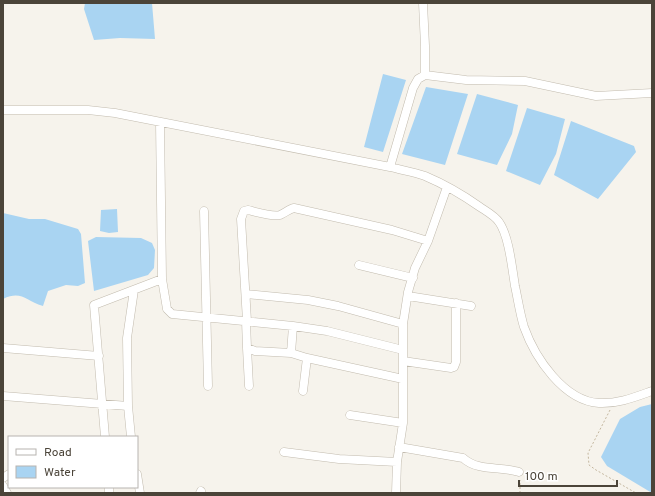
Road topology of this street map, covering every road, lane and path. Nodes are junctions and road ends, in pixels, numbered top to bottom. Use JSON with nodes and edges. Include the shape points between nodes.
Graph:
{"nodes":[{"id":1,"x":423,"y":3,"type":"edge"},
{"id":2,"x":425,"y":75,"type":"junction"},
{"id":3,"x":652,"y":93,"type":"edge"},
{"id":4,"x":3,"y":110,"type":"edge"},
{"id":5,"x":160,"y":122,"type":"junction"},
{"id":6,"x":390,"y":167,"type":"junction"},
{"id":7,"x":447,"y":187,"type":"junction"},
{"id":8,"x":204,"y":212,"type":"dead end"},
{"id":9,"x":428,"y":241,"type":"junction"},
{"id":10,"x":359,"y":265,"type":"dead end"},
{"id":11,"x":413,"y":278,"type":"junction"},
{"id":12,"x":162,"y":279,"type":"junction"},
{"id":13,"x":134,"y":290,"type":"junction"},
{"id":14,"x":246,"y":294,"type":"junction"},
{"id":15,"x":408,"y":296,"type":"junction"},
{"id":16,"x":456,"y":303,"type":"junction"},
{"id":17,"x":471,"y":306,"type":"dead end"},
{"id":18,"x":206,"y":317,"type":"junction"},
{"id":19,"x":247,"y":321,"type":"junction"},
{"id":20,"x":403,"y":324,"type":"junction"},
{"id":21,"x":293,"y":326,"type":"junction"},
{"id":22,"x":3,"y":348,"type":"edge"},
{"id":23,"x":247,"y":348,"type":"junction"},
{"id":24,"x":403,"y":350,"type":"junction"},
{"id":25,"x":291,"y":353,"type":"junction"},
{"id":26,"x":99,"y":356,"type":"junction"},
{"id":27,"x":307,"y":358,"type":"junction"},
{"id":28,"x":403,"y":361,"type":"junction"},
{"id":29,"x":403,"y":379,"type":"junction"},
{"id":30,"x":208,"y":386,"type":"dead end"},
{"id":31,"x":249,"y":386,"type":"dead end"},
{"id":32,"x":303,"y":391,"type":"dead end"},
{"id":33,"x":652,"y":391,"type":"edge"},
{"id":34,"x":3,"y":396,"type":"edge"},
{"id":35,"x":614,"y":403,"type":"junction"},
{"id":36,"x":104,"y":404,"type":"junction"},
{"id":37,"x":128,"y":406,"type":"junction"},
{"id":38,"x":350,"y":415,"type":"dead end"},
{"id":39,"x":403,"y":423,"type":"junction"},
{"id":40,"x":105,"y":436,"type":"edge"},
{"id":41,"x":131,"y":436,"type":"edge"},
{"id":42,"x":399,"y":447,"type":"junction"},
{"id":43,"x":284,"y":452,"type":"dead end"},
{"id":44,"x":397,"y":462,"type":"junction"},
{"id":45,"x":519,"y":472,"type":"joint"},
{"id":46,"x":138,"y":480,"type":"edge"},
{"id":47,"x":3,"y":486,"type":"edge"},
{"id":48,"x":7,"y":493,"type":"edge"},
{"id":49,"x":140,"y":493,"type":"edge"},
{"id":50,"x":397,"y":493,"type":"edge"},
{"id":51,"x":520,"y":493,"type":"edge"},
{"id":52,"x":636,"y":493,"type":"edge"}],
"edges":[{"from":1,"to":2,"type":"street"},
{"from":2,"to":3,"type":"street","via":[[466,80],[525,81],[596,96]]},
{"from":2,"to":6,"type":"street","via":[[418,79],[413,88]]},
{"from":4,"to":5,"type":"street","via":[[88,110]]},
{"from":5,"to":6,"type":"street"},
{"from":5,"to":12,"type":"street"},
{"from":6,"to":7,"type":"street","via":[[424,176]]},
{"from":7,"to":9,"type":"street"},
{"from":7,"to":35,"type":"street","via":[[466,196],[499,221],[506,237],[524,327],[531,343],[557,381],[571,394],[583,400]]},
{"from":8,"to":18,"type":"street"},
{"from":9,"to":11,"type":"street"},
{"from":9,"to":14,"type":"street","via":[[392,230],[294,208],[280,215],[244,211],[241,219]]},
{"from":10,"to":11,"type":"street"},
{"from":11,"to":15,"type":"street"},
{"from":12,"to":13,"type":"street"},
{"from":12,"to":18,"type":"street","via":[[169,313]]},
{"from":13,"to":26,"type":"street","via":[[94,305]]},
{"from":13,"to":37,"type":"street","via":[[127,338]]},
{"from":14,"to":19,"type":"street"},
{"from":14,"to":20,"type":"street","via":[[308,300]]},
{"from":15,"to":16,"type":"street"},
{"from":15,"to":20,"type":"street"},
{"from":16,"to":17,"type":"street"},
{"from":16,"to":28,"type":"street","via":[[454,367]]},
{"from":18,"to":19,"type":"street"},
{"from":18,"to":30,"type":"street"},
{"from":19,"to":21,"type":"street"},
{"from":19,"to":23,"type":"street"},
{"from":20,"to":24,"type":"street"},
{"from":21,"to":24,"type":"street","via":[[327,331]]},
{"from":21,"to":25,"type":"street"},
{"from":22,"to":26,"type":"street"},
{"from":23,"to":25,"type":"street","via":[[255,351]]},
{"from":23,"to":31,"type":"street"},
{"from":24,"to":28,"type":"street"},
{"from":25,"to":27,"type":"street"},
{"from":26,"to":36,"type":"street"},
{"from":27,"to":29,"type":"street"},
{"from":27,"to":32,"type":"street"},
{"from":28,"to":29,"type":"street"},
{"from":29,"to":39,"type":"street"},
{"from":33,"to":35,"type":"street"},
{"from":34,"to":36,"type":"street"},
{"from":35,"to":52,"type":"path","via":[[588,453],[589,465]]},
{"from":36,"to":37,"type":"street"},
{"from":36,"to":40,"type":"street"},
{"from":37,"to":41,"type":"street"},
{"from":38,"to":39,"type":"street"},
{"from":39,"to":42,"type":"street"},
{"from":42,"to":44,"type":"street"},
{"from":42,"to":45,"type":"street","via":[[463,458],[483,467]]},
{"from":43,"to":44,"type":"street","via":[[339,459]]},
{"from":44,"to":50,"type":"street"},
{"from":45,"to":51,"type":"path"},
{"from":46,"to":49,"type":"street"},
{"from":47,"to":48,"type":"street"}]}
